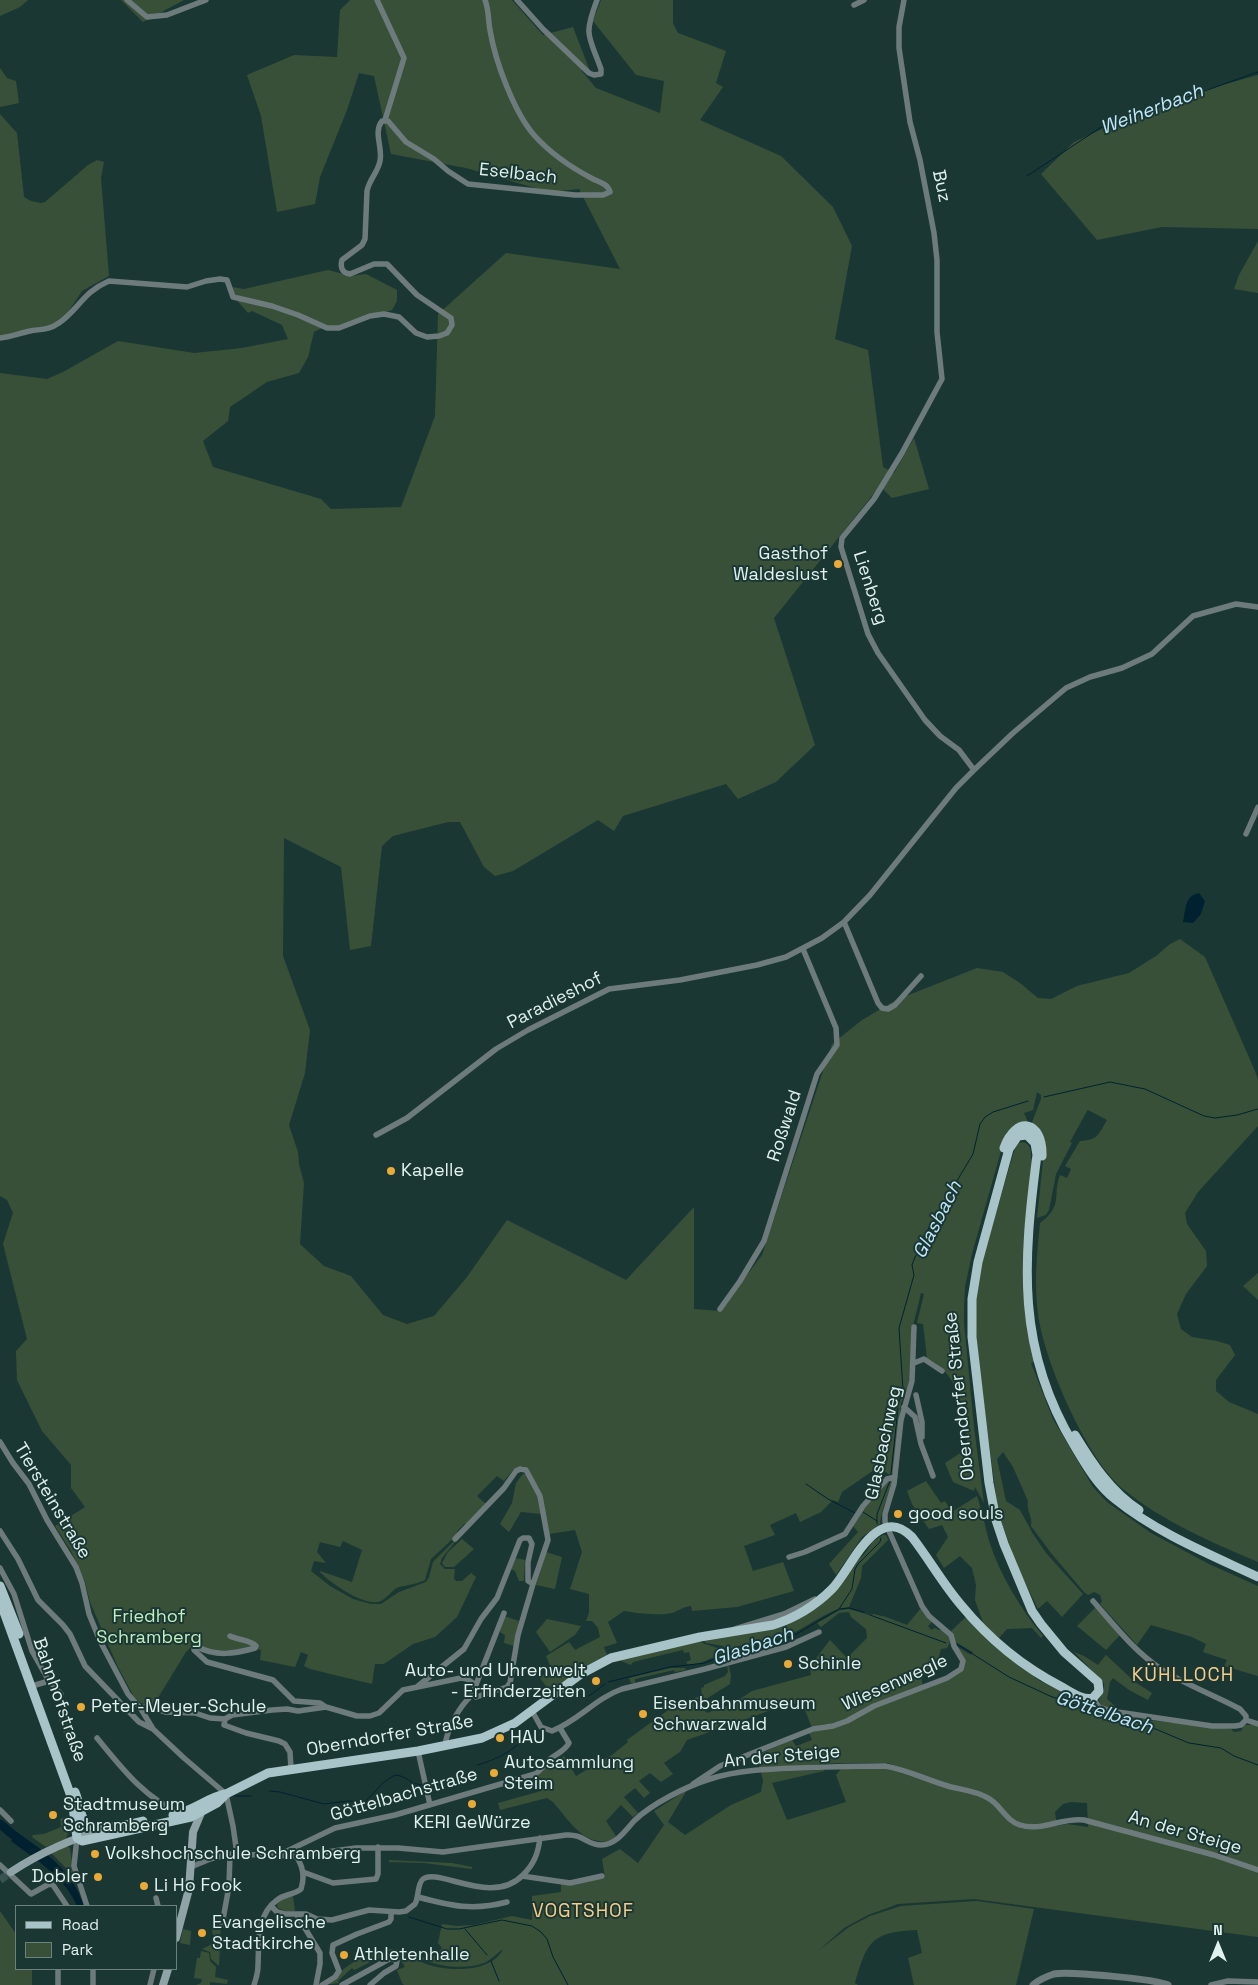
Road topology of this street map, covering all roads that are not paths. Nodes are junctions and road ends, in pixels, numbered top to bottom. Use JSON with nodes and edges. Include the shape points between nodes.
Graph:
{"nodes":[{"id":1,"x":127,"y":0,"type":"edge"},
{"id":2,"x":206,"y":0,"type":"edge"},
{"id":3,"x":378,"y":0,"type":"edge"},
{"id":4,"x":485,"y":0,"type":"edge"},
{"id":5,"x":517,"y":0,"type":"edge"},
{"id":6,"x":597,"y":0,"type":"edge"},
{"id":7,"x":864,"y":0,"type":"edge"},
{"id":8,"x":904,"y":0,"type":"edge"},
{"id":9,"x":854,"y":5,"type":"dead end"},
{"id":10,"x":385,"y":120,"type":"junction"},
{"id":11,"x":0,"y":338,"type":"edge"},
{"id":12,"x":942,"y":379,"type":"joint"},
{"id":13,"x":1258,"y":607,"type":"edge"},
{"id":14,"x":974,"y":770,"type":"junction"},
{"id":15,"x":1258,"y":807,"type":"edge"},
{"id":16,"x":1246,"y":834,"type":"dead end"},
{"id":17,"x":844,"y":922,"type":"junction"},
{"id":18,"x":803,"y":949,"type":"junction"},
{"id":19,"x":921,"y":976,"type":"dead end"},
{"id":20,"x":376,"y":1135,"type":"dead end"},
{"id":21,"x":720,"y":1309,"type":"dead end"},
{"id":22,"x":914,"y":1327,"type":"dead end"},
{"id":23,"x":914,"y":1363,"type":"junction"},
{"id":24,"x":942,"y":1370,"type":"dead end"},
{"id":25,"x":916,"y":1394,"type":"dead end"},
{"id":26,"x":904,"y":1407,"type":"junction"},
{"id":27,"x":920,"y":1438,"type":"junction"},
{"id":28,"x":0,"y":1442,"type":"edge"},
{"id":29,"x":933,"y":1476,"type":"dead end"},
{"id":30,"x":895,"y":1477,"type":"junction"},
{"id":31,"x":887,"y":1528,"type":"junction"},
{"id":32,"x":0,"y":1531,"type":"edge"},
{"id":33,"x":455,"y":1539,"type":"dead end"},
{"id":34,"x":789,"y":1557,"type":"dead end"},
{"id":35,"x":0,"y":1568,"type":"edge"},
{"id":36,"x":1258,"y":1571,"type":"edge"},
{"id":37,"x":1258,"y":1577,"type":"edge"},
{"id":38,"x":533,"y":1584,"type":"junction"},
{"id":39,"x":0,"y":1586,"type":"edge"},
{"id":40,"x":1026,"y":1599,"type":"junction"},
{"id":41,"x":0,"y":1601,"type":"edge"},
{"id":42,"x":1092,"y":1601,"type":"dead end"},
{"id":43,"x":504,"y":1612,"type":"dead end"},
{"id":44,"x":818,"y":1632,"type":"dead end"},
{"id":45,"x":230,"y":1636,"type":"dead end"},
{"id":46,"x":49,"y":1681,"type":"junction"},
{"id":47,"x":34,"y":1685,"type":"junction"},
{"id":48,"x":476,"y":1685,"type":"junction"},
{"id":49,"x":418,"y":1686,"type":"junction"},
{"id":50,"x":61,"y":1694,"type":"dead end"},
{"id":51,"x":472,"y":1694,"type":"junction"},
{"id":52,"x":1093,"y":1698,"type":"junction"},
{"id":53,"x":326,"y":1707,"type":"junction"},
{"id":54,"x":141,"y":1709,"type":"junction"},
{"id":55,"x":532,"y":1712,"type":"junction"},
{"id":56,"x":1246,"y":1720,"type":"junction"},
{"id":57,"x":224,"y":1722,"type":"junction"},
{"id":58,"x":1258,"y":1724,"type":"edge"},
{"id":59,"x":560,"y":1728,"type":"junction"},
{"id":60,"x":154,"y":1729,"type":"junction"},
{"id":61,"x":97,"y":1738,"type":"dead end"},
{"id":62,"x":445,"y":1746,"type":"junction"},
{"id":63,"x":418,"y":1750,"type":"junction"},
{"id":64,"x":291,"y":1769,"type":"junction"},
{"id":65,"x":692,"y":1786,"type":"junction"},
{"id":66,"x":226,"y":1794,"type":"junction"},
{"id":67,"x":430,"y":1804,"type":"junction"},
{"id":68,"x":0,"y":1810,"type":"edge"},
{"id":69,"x":202,"y":1813,"type":"junction"},
{"id":70,"x":183,"y":1816,"type":"junction"},
{"id":71,"x":11,"y":1821,"type":"dead end"},
{"id":72,"x":118,"y":1826,"type":"junction"},
{"id":73,"x":193,"y":1832,"type":"junction"},
{"id":74,"x":77,"y":1838,"type":"junction"},
{"id":75,"x":540,"y":1838,"type":"junction"},
{"id":76,"x":378,"y":1848,"type":"junction"},
{"id":77,"x":233,"y":1854,"type":"junction"},
{"id":78,"x":280,"y":1856,"type":"junction"},
{"id":79,"x":296,"y":1856,"type":"junction"},
{"id":80,"x":0,"y":1865,"type":"edge"},
{"id":81,"x":192,"y":1867,"type":"junction"},
{"id":82,"x":1258,"y":1870,"type":"edge"},
{"id":83,"x":11,"y":1872,"type":"tunnel mouth"},
{"id":84,"x":303,"y":1872,"type":"junction"},
{"id":85,"x":522,"y":1876,"type":"junction"},
{"id":86,"x":602,"y":1876,"type":"dead end"},
{"id":87,"x":418,"y":1897,"type":"junction"},
{"id":88,"x":156,"y":1898,"type":"dead end"},
{"id":89,"x":507,"y":1902,"type":"dead end"},
{"id":90,"x":66,"y":1905,"type":"edge"},
{"id":91,"x":87,"y":1905,"type":"edge"},
{"id":92,"x":158,"y":1905,"type":"edge"},
{"id":93,"x":271,"y":1906,"type":"junction"},
{"id":94,"x":391,"y":1912,"type":"junction"},
{"id":95,"x":297,"y":1915,"type":"junction"},
{"id":96,"x":222,"y":1925,"type":"dead end"},
{"id":97,"x":178,"y":1930,"type":"edge"},
{"id":98,"x":58,"y":1970,"type":"edge"},
{"id":99,"x":93,"y":1970,"type":"edge"},
{"id":100,"x":154,"y":1970,"type":"edge"},
{"id":101,"x":168,"y":1970,"type":"edge"},
{"id":102,"x":1132,"y":1982,"type":"edge"},
{"id":103,"x":1258,"y":1982,"type":"edge"},
{"id":104,"x":58,"y":1985,"type":"edge"},
{"id":105,"x":93,"y":1985,"type":"edge"},
{"id":106,"x":150,"y":1985,"type":"edge"},
{"id":107,"x":163,"y":1985,"type":"edge"},
{"id":108,"x":254,"y":1985,"type":"edge"},
{"id":109,"x":316,"y":1985,"type":"edge"},
{"id":110,"x":322,"y":1985,"type":"edge"},
{"id":111,"x":342,"y":1985,"type":"edge"},
{"id":112,"x":370,"y":1985,"type":"edge"},
{"id":113,"x":1033,"y":1985,"type":"edge"},
{"id":114,"x":1168,"y":1985,"type":"edge"},
{"id":115,"x":1211,"y":1985,"type":"edge"}],
"edges":[{"from":1,"to":2,"type":"street","via":[[147,17],[167,15]]},
{"from":3,"to":10,"type":"street","via":[[404,58]]},
{"from":4,"to":10,"type":"street","name":"Eselbach","via":[[494,46],[517,109],[534,135],[559,157],[608,187],[609,193],[575,195],[468,184],[406,142]]},
{"from":5,"to":6,"type":"street","via":[[543,29],[597,76],[601,69],[588,30]]},
{"from":7,"to":9,"type":"street"},
{"from":8,"to":12,"type":"street","name":"Buz","via":[[899,48],[910,122],[934,233]]},
{"from":10,"to":11,"type":"street","via":[[378,130],[380,161],[367,191],[366,239],[342,260],[342,269],[350,274],[374,264],[387,264],[417,295],[451,318],[452,325],[447,333],[421,336],[399,318],[384,314],[339,328],[321,327],[281,309],[233,297],[227,280],[220,278],[187,287],[109,281],[80,300],[67,317],[48,330]]},
{"from":12,"to":14,"type":"street","name":"Lienberg","via":[[902,453],[874,499],[842,538],[841,547],[868,634],[878,652],[925,720],[959,750]]},
{"from":13,"to":14,"type":"street","via":[[1236,604],[1193,616],[1152,654],[1066,688]]},
{"from":14,"to":17,"type":"street"},
{"from":15,"to":16,"type":"street"},
{"from":17,"to":18,"type":"street"},
{"from":17,"to":19,"type":"street","via":[[882,1008],[895,1005]]},
{"from":18,"to":20,"type":"street","name":"Paradieshof","via":[[786,957],[702,977],[609,989],[496,1049],[407,1118]]},
{"from":18,"to":21,"type":"street","name":"Roßwald","via":[[836,1028],[837,1045],[817,1074],[764,1241]]},
{"from":22,"to":23,"type":"street","name":"Glasbachweg"},
{"from":23,"to":24,"type":"street","via":[[924,1359]]},
{"from":23,"to":26,"type":"street","name":"Glasbachweg"},
{"from":25,"to":27,"type":"street","via":[[922,1422]]},
{"from":26,"to":27,"type":"street","via":[[915,1417]]},
{"from":26,"to":30,"type":"street","name":"Glasbachweg"},
{"from":27,"to":29,"type":"street"},
{"from":28,"to":54,"type":"street","name":"Tiersteinstraße","via":[[29,1484],[76,1567],[100,1641],[128,1694]]},
{"from":30,"to":31,"type":"street","name":"Glasbachweg","via":[[884,1514]]},
{"from":30,"to":34,"type":"street","via":[[887,1479],[863,1506],[845,1534]]},
{"from":31,"to":52,"type":"main road","via":[[899,1528],[912,1537],[962,1606],[1008,1652],[1082,1698]]},
{"from":31,"to":55,"type":"main road","name":"Oberndorfer Straße","via":[[868,1538],[840,1580],[800,1614],[785,1621],[611,1658],[581,1674]]},
{"from":31,"to":65,"type":"street","name":"Wiesenwegle","via":[[922,1606],[934,1621],[952,1634],[954,1646],[963,1662],[961,1669],[846,1721],[813,1729],[720,1766]]},
{"from":32,"to":60,"type":"street","via":[[18,1558],[38,1600],[70,1634],[85,1666],[139,1722]]},
{"from":33,"to":38,"type":"street","via":[[516,1471],[526,1470],[540,1496],[548,1540]]},
{"from":35,"to":46,"type":"street","via":[[14,1594],[32,1651]]},
{"from":36,"to":40,"type":"main road","name":"Oberndorfer Straße","via":[[1167,1527],[1130,1503],[1104,1480],[1063,1414],[1046,1370],[1038,1335],[1031,1272],[1042,1142],[1034,1130],[1019,1127],[1008,1136],[966,1299],[988,1506],[1003,1556]]},
{"from":37,"to":40,"type":"main road","name":"Oberndorfer Straße","via":[[1156,1528],[1114,1499],[1094,1477],[1058,1418],[1036,1354],[1028,1307],[1027,1235],[1036,1147],[1027,1134],[1015,1138],[1009,1149],[974,1278],[971,1312],[993,1508]]},
{"from":38,"to":49,"type":"street","via":[[528,1581],[532,1542],[523,1538],[497,1598],[464,1649]]},
{"from":38,"to":51,"type":"street","via":[[518,1635],[509,1685],[479,1696]]},
{"from":39,"to":47,"type":"main road","name":"Bahnhofstraße","via":[[10,1607]]},
{"from":40,"to":52,"type":"main road","name":"Oberndorfer Straße","via":[[1064,1652],[1098,1682],[1099,1691]]},
{"from":41,"to":47,"type":"main road","name":"Bahnhofstraße"},
{"from":42,"to":56,"type":"street","via":[[1152,1662],[1182,1681],[1240,1709]]},
{"from":43,"to":48,"type":"street"},
{"from":44,"to":59,"type":"street","via":[[786,1647],[705,1670],[622,1688]]},
{"from":45,"to":53,"type":"street","via":[[256,1646],[226,1654],[213,1654],[196,1646],[194,1650],[207,1662],[273,1680],[294,1701],[320,1703]]},
{"from":46,"to":47,"type":"street"},
{"from":46,"to":50,"type":"street"},
{"from":47,"to":72,"type":"main road","name":"Bahnhofstraße","via":[[86,1824],[92,1827]]},
{"from":47,"to":74,"type":"main road","name":"Bahnhofstraße","via":[[72,1799]]},
{"from":48,"to":49,"type":"street","via":[[461,1678]]},
{"from":48,"to":51,"type":"street"},
{"from":49,"to":53,"type":"street","via":[[402,1690],[378,1713],[370,1716],[357,1716]]},
{"from":51,"to":62,"type":"street","via":[[448,1730]]},
{"from":52,"to":56,"type":"street","via":[[1099,1707],[1111,1711],[1212,1726],[1241,1725]]},
{"from":53,"to":57,"type":"street","via":[[272,1710],[232,1716]]},
{"from":54,"to":57,"type":"street","via":[[146,1706],[165,1712],[194,1713]]},
{"from":54,"to":60,"type":"street","name":"Tiersteinstraße"},
{"from":55,"to":59,"type":"street","via":[[541,1727],[552,1731]]},
{"from":55,"to":62,"type":"main road","name":"Oberndorfer Straße","via":[[492,1734]]},
{"from":56,"to":58,"type":"street"},
{"from":57,"to":64,"type":"street","via":[[246,1733],[285,1744],[290,1752]]},
{"from":59,"to":67,"type":"street","name":"Göttelbachstraße","via":[[569,1743],[539,1771],[525,1778]]},
{"from":60,"to":66,"type":"street","name":"Tiersteinstraße"},
{"from":61,"to":70,"type":"street","via":[[134,1782]]},
{"from":62,"to":63,"type":"main road","name":"Oberndorfer Straße"},
{"from":63,"to":64,"type":"main road","name":"Oberndorfer Straße"},
{"from":63,"to":67,"type":"street"},
{"from":64,"to":66,"type":"main road","name":"Oberndorfer Straße","via":[[263,1775]]},
{"from":65,"to":75,"type":"street","name":"An der Steige","via":[[646,1812],[608,1844],[594,1844],[573,1834]]},
{"from":65,"to":82,"type":"street","name":"An der Steige","via":[[747,1771],[885,1766],[979,1793],[991,1799],[1014,1823],[1022,1826],[1041,1827],[1078,1819],[1214,1854]]},
{"from":66,"to":69,"type":"main road","name":"Oberndorfer Straße"},
{"from":66,"to":70,"type":"main road"},
{"from":66,"to":77,"type":"street","via":[[233,1826]]},
{"from":67,"to":78,"type":"street","name":"Göttelbachstraße","via":[[335,1828]]},
{"from":68,"to":71,"type":"street"},
{"from":69,"to":70,"type":"main road"},
{"from":69,"to":73,"type":"main road","name":"Oberndorfer Straße"},
{"from":70,"to":72,"type":"main road"},
{"from":70,"to":73,"type":"main road"},
{"from":70,"to":74,"type":"main road","via":[[86,1841]]},
{"from":72,"to":74,"type":"main road"},
{"from":73,"to":81,"type":"main road","name":"Oberndorfer Straße"},
{"from":74,"to":83,"type":"main road","via":[[32,1858]]},
{"from":74,"to":91,"type":"street","via":[[74,1866]]},
{"from":75,"to":76,"type":"street","name":"An der Steige","via":[[443,1852]]},
{"from":75,"to":85,"type":"street","via":[[537,1858]]},
{"from":76,"to":79,"type":"street","name":"An der Steige","via":[[340,1849]]},
{"from":76,"to":84,"type":"street","via":[[376,1879],[333,1883]]},
{"from":77,"to":78,"type":"street","name":"An der Steige"},
{"from":77,"to":81,"type":"street","name":"An der Steige"},
{"from":77,"to":96,"type":"street"},
{"from":78,"to":79,"type":"street","name":"An der Steige"},
{"from":79,"to":84,"type":"street"},
{"from":80,"to":90,"type":"street","via":[[31,1894],[52,1884]]},
{"from":81,"to":97,"type":"main road","name":"Oberndorfer Straße"},
{"from":84,"to":93,"type":"street","via":[[301,1889]]},
{"from":85,"to":86,"type":"street","via":[[570,1883]]},
{"from":85,"to":87,"type":"street","via":[[512,1884],[497,1888],[430,1877],[420,1884]]},
{"from":87,"to":89,"type":"street","via":[[462,1908]]},
{"from":87,"to":94,"type":"street","via":[[412,1907]]},
{"from":88,"to":92,"type":"street"},
{"from":93,"to":95,"type":"street","via":[[277,1912]]},
{"from":93,"to":108,"type":"street","via":[[260,1933]]},
{"from":94,"to":95,"type":"street","via":[[369,1910],[332,1920]]},
{"from":94,"to":110,"type":"street","via":[[389,1922],[333,1945],[332,1952],[339,1971]]},
{"from":95,"to":109,"type":"street","via":[[321,1957]]},
{"from":98,"to":104,"type":"street"},
{"from":99,"to":105,"type":"street"},
{"from":100,"to":106,"type":"street"},
{"from":101,"to":107,"type":"main road"},
{"from":102,"to":113,"type":"street","via":[[1056,1974]]},
{"from":102,"to":114,"type":"street"},
{"from":103,"to":115,"type":"street","via":[[1228,1981]]},
{"from":111,"to":112,"type":"street","via":[[391,1958],[397,1961],[396,1966]]}]}
